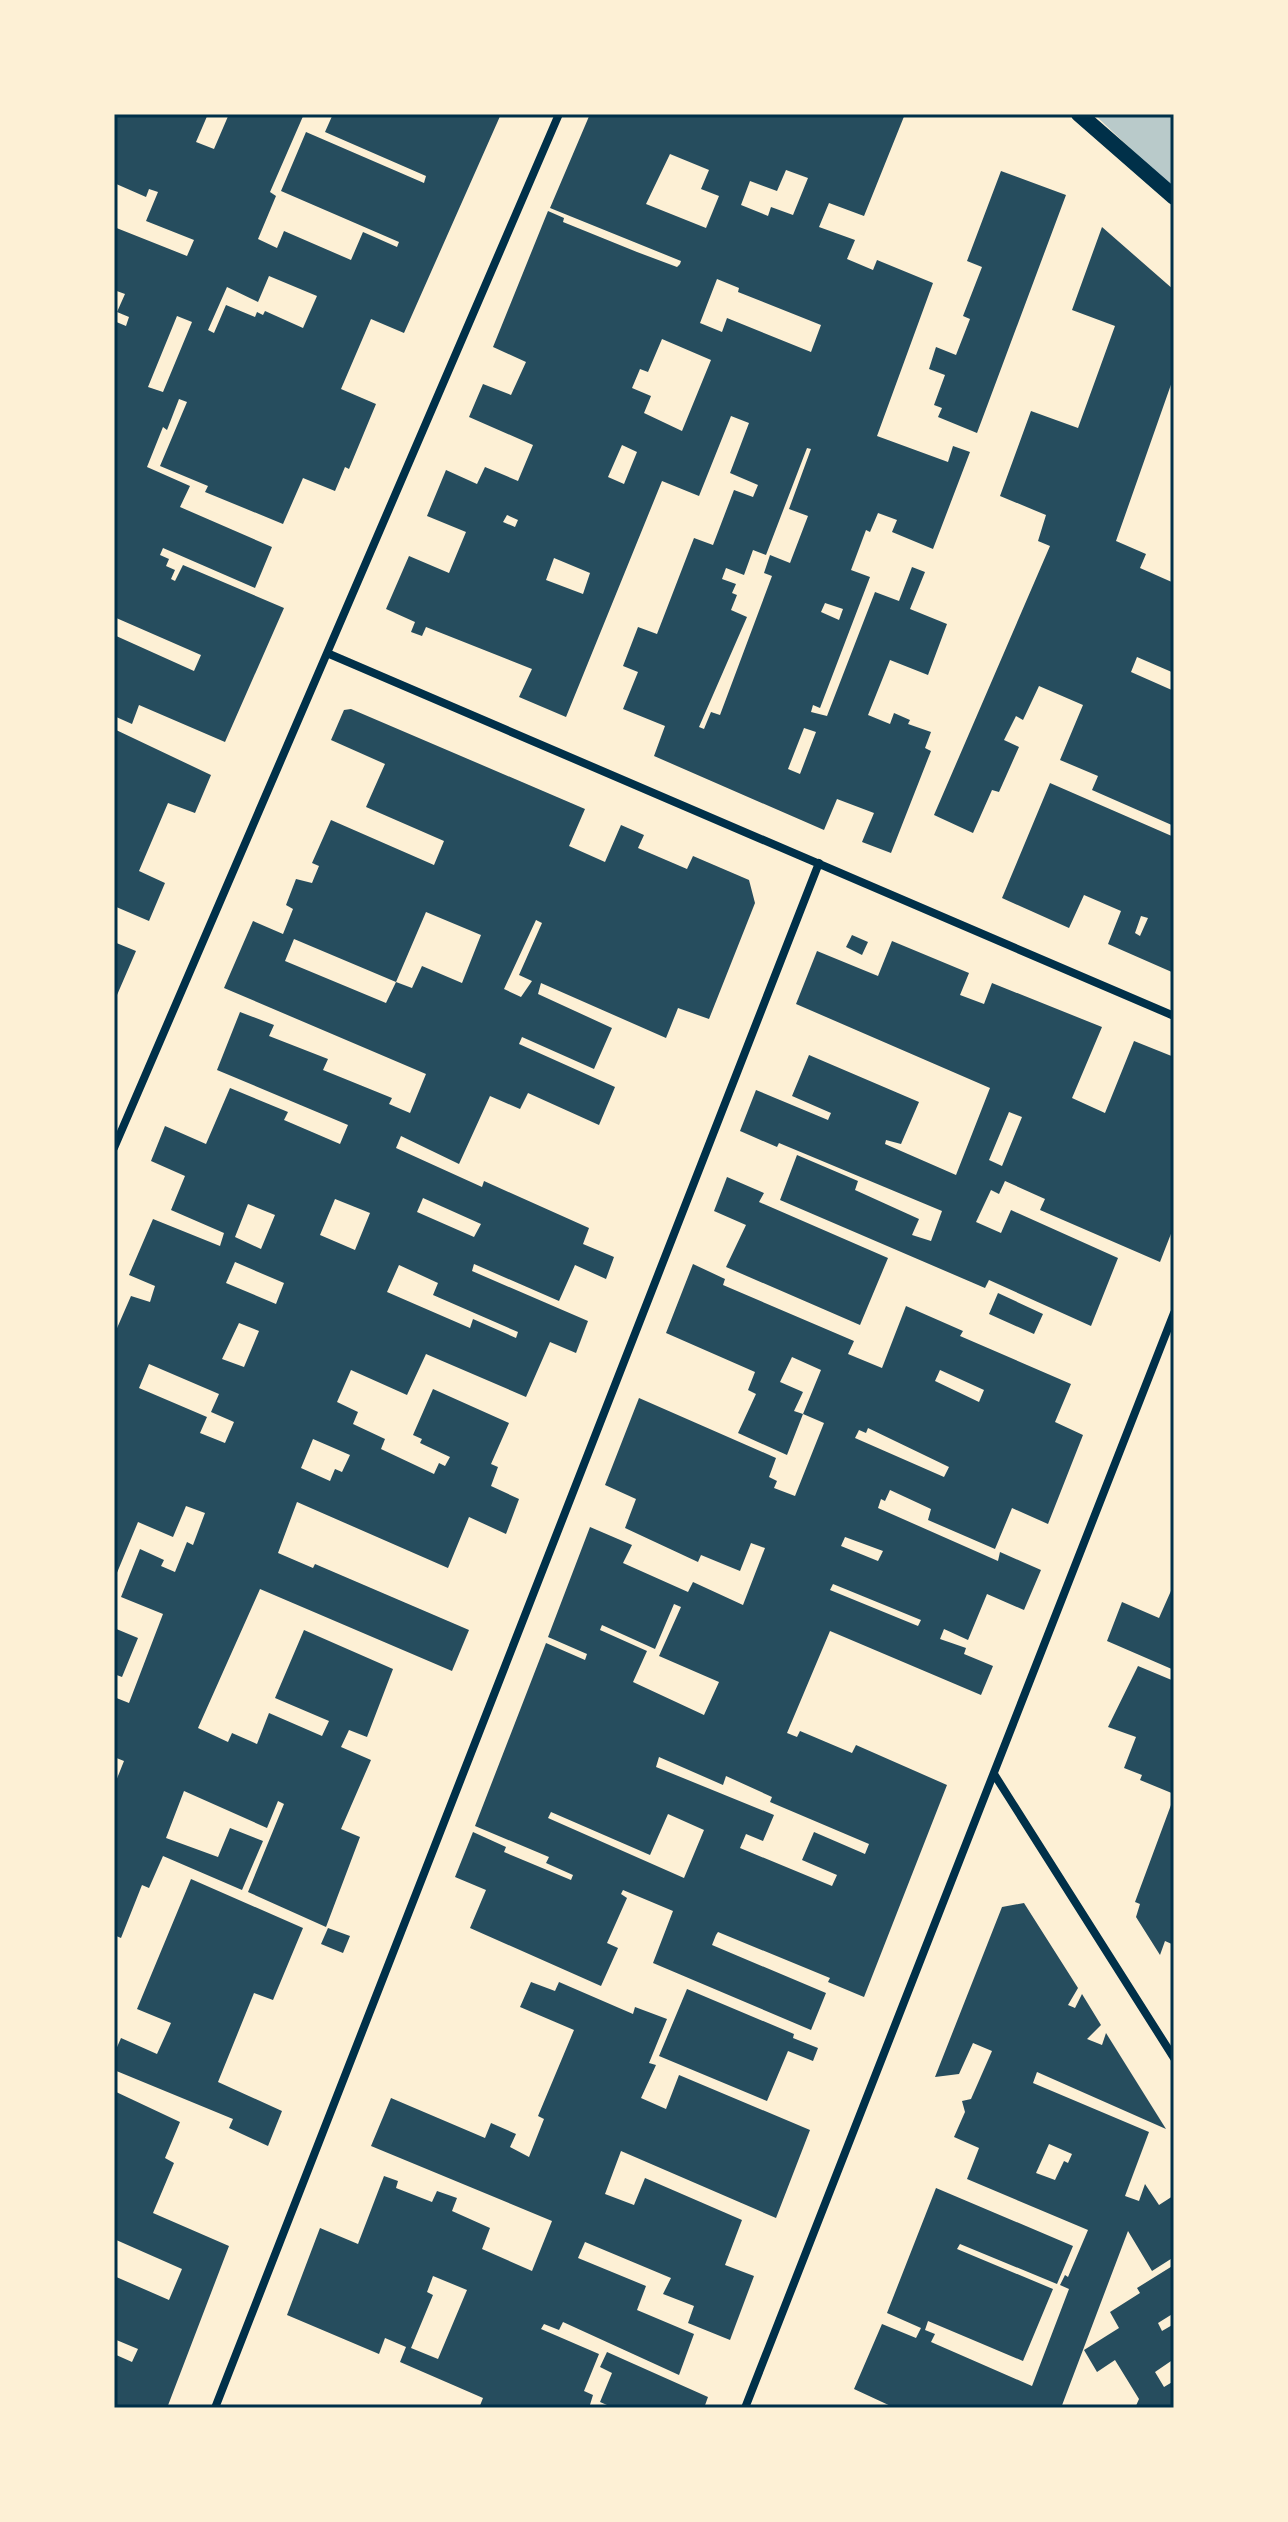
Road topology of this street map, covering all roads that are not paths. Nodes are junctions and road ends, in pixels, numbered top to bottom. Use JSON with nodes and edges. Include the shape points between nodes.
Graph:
{"nodes":[{"id":1,"x":559,"y":114,"type":"edge"},
{"id":2,"x":1079,"y":114,"type":"edge"},
{"id":3,"x":1174,"y":197,"type":"edge"},
{"id":4,"x":327,"y":653,"type":"junction"},
{"id":5,"x":819,"y":863,"type":"junction"},
{"id":6,"x":1174,"y":1016,"type":"edge"},
{"id":7,"x":114,"y":1148,"type":"edge"},
{"id":8,"x":1174,"y":1313,"type":"edge"},
{"id":9,"x":994,"y":1774,"type":"junction"},
{"id":10,"x":1174,"y":2058,"type":"edge"},
{"id":11,"x":215,"y":2408,"type":"edge"},
{"id":12,"x":745,"y":2408,"type":"edge"}],
"edges":[{"from":1,"to":4,"type":"street"},
{"from":2,"to":3,"type":"main road"},
{"from":4,"to":5,"type":"street"},
{"from":4,"to":7,"type":"street"},
{"from":5,"to":6,"type":"street"},
{"from":5,"to":11,"type":"street"},
{"from":8,"to":9,"type":"street"},
{"from":9,"to":10,"type":"street"},
{"from":9,"to":12,"type":"street"}]}
